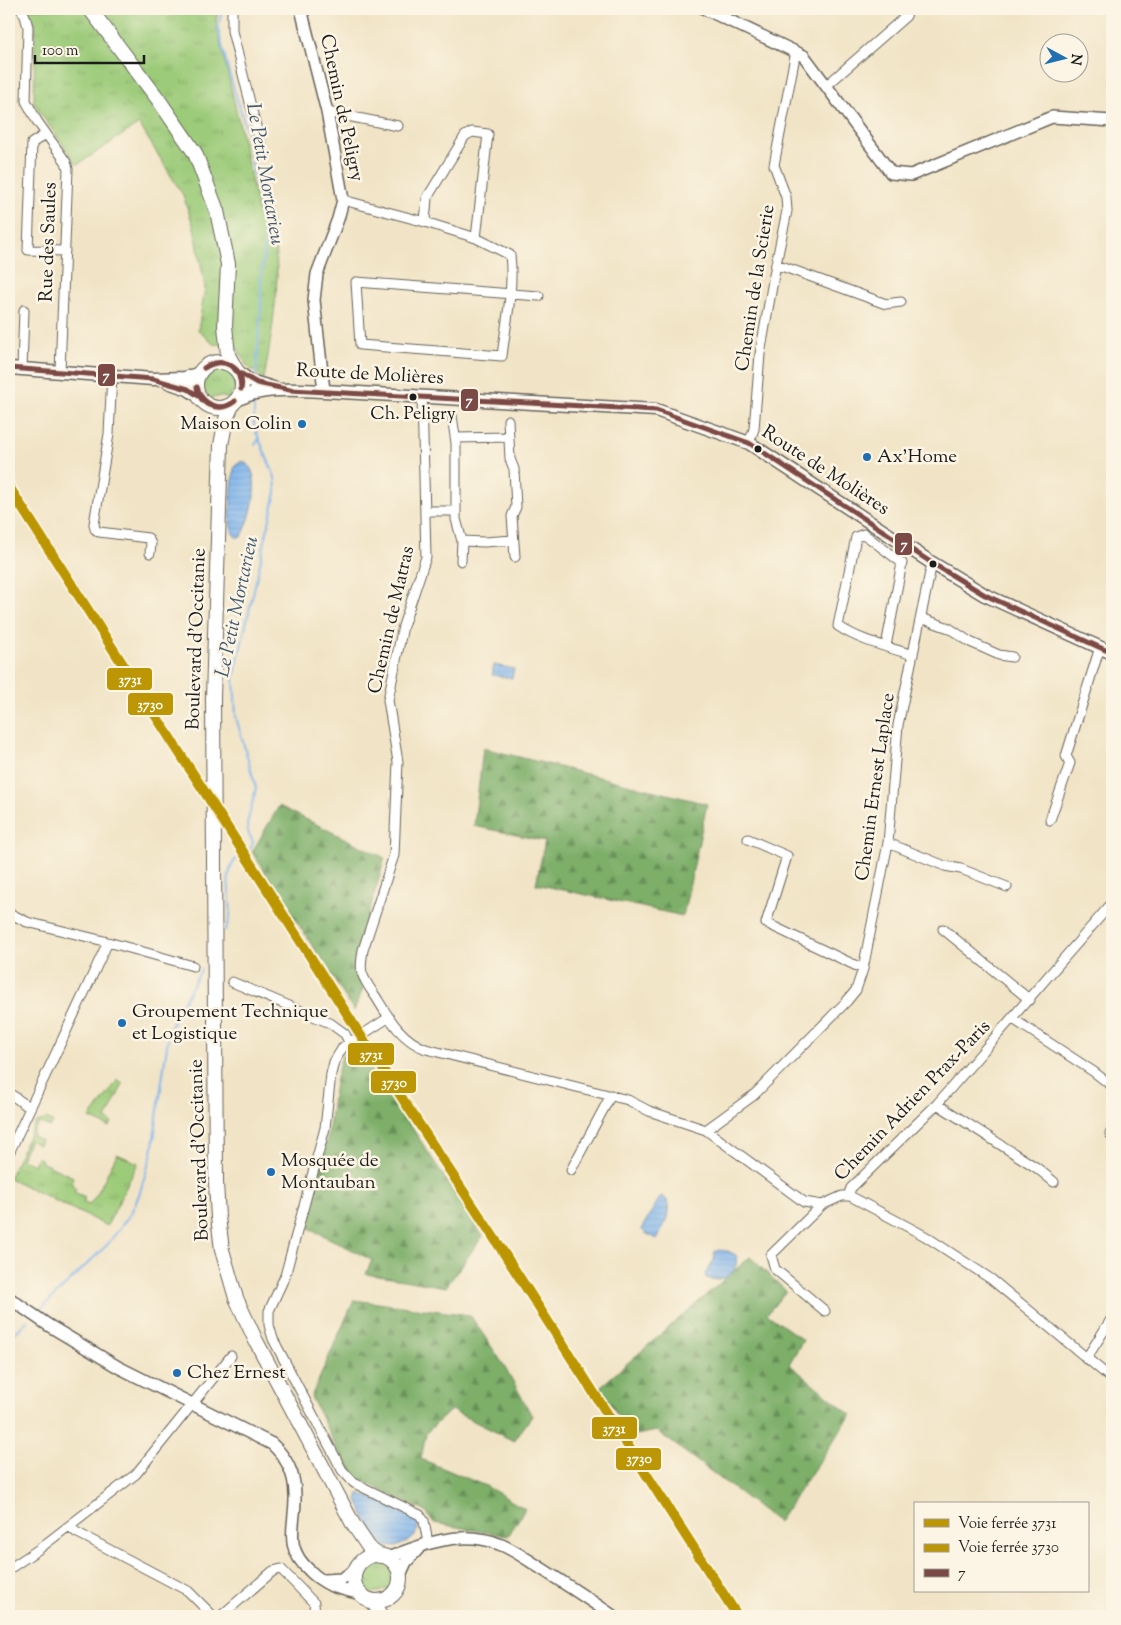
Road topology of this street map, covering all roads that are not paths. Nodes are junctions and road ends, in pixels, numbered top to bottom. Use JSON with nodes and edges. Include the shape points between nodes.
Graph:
{"nodes":[{"id":1,"x":21,"y":9,"type":"edge"},
{"id":2,"x":90,"y":9,"type":"edge"},
{"id":3,"x":232,"y":9,"type":"edge"},
{"id":4,"x":301,"y":9,"type":"edge"},
{"id":5,"x":705,"y":9,"type":"edge"},
{"id":6,"x":908,"y":9,"type":"edge"},
{"id":7,"x":796,"y":51,"type":"junction"},
{"id":8,"x":826,"y":86,"type":"junction"},
{"id":9,"x":327,"y":112,"type":"junction"},
{"id":10,"x":1112,"y":121,"type":"edge"},
{"id":11,"x":398,"y":126,"type":"dead end"},
{"id":12,"x":46,"y":134,"type":"junction"},
{"id":13,"x":260,"y":142,"type":"dead end"},
{"id":14,"x":343,"y":200,"type":"junction"},
{"id":15,"x":425,"y":222,"type":"junction"},
{"id":16,"x":476,"y":238,"type":"junction"},
{"id":17,"x":65,"y":251,"type":"junction"},
{"id":18,"x":776,"y":264,"type":"junction"},
{"id":19,"x":509,"y":293,"type":"junction"},
{"id":20,"x":539,"y":296,"type":"dead end"},
{"id":21,"x":901,"y":302,"type":"dead end"},
{"id":22,"x":24,"y":310,"type":"dead end"},
{"id":23,"x":225,"y":326,"type":"junction"},
{"id":24,"x":211,"y":363,"type":"junction"},
{"id":25,"x":9,"y":368,"type":"edge"},
{"id":26,"x":22,"y":369,"type":"junction"},
{"id":27,"x":236,"y":370,"type":"junction"},
{"id":28,"x":60,"y":371,"type":"junction"},
{"id":29,"x":200,"y":373,"type":"junction"},
{"id":30,"x":112,"y":375,"type":"junction"},
{"id":31,"x":153,"y":379,"type":"junction"},
{"id":32,"x":283,"y":390,"type":"junction"},
{"id":33,"x":324,"y":391,"type":"junction"},
{"id":34,"x":422,"y":396,"type":"junction"},
{"id":35,"x":204,"y":401,"type":"junction"},
{"id":36,"x":235,"y":401,"type":"junction"},
{"id":37,"x":452,"y":416,"type":"dead end"},
{"id":38,"x":508,"y":420,"type":"dead end"},
{"id":39,"x":509,"y":437,"type":"junction"},
{"id":40,"x":456,"y":438,"type":"junction"},
{"id":41,"x":749,"y":443,"type":"junction"},
{"id":42,"x":221,"y":445,"type":"junction"},
{"id":43,"x":456,"y":511,"type":"junction"},
{"id":44,"x":426,"y":512,"type":"junction"},
{"id":45,"x":513,"y":540,"type":"junction"},
{"id":46,"x":462,"y":541,"type":"junction"},
{"id":47,"x":150,"y":553,"type":"dead end"},
{"id":48,"x":515,"y":557,"type":"dead end"},
{"id":49,"x":461,"y":561,"type":"dead end"},
{"id":50,"x":932,"y":563,"type":"junction"},
{"id":51,"x":921,"y":618,"type":"junction"},
{"id":52,"x":886,"y":646,"type":"junction"},
{"id":53,"x":1106,"y":650,"type":"edge"},
{"id":54,"x":913,"y":655,"type":"junction"},
{"id":55,"x":1012,"y":657,"type":"dead end"},
{"id":56,"x":1050,"y":820,"type":"dead end"},
{"id":57,"x":748,"y":839,"type":"dead end"},
{"id":58,"x":888,"y":843,"type":"junction"},
{"id":59,"x":1007,"y":887,"type":"dead end"},
{"id":60,"x":1112,"y":903,"type":"edge"},
{"id":61,"x":9,"y":913,"type":"edge"},
{"id":62,"x":943,"y":929,"type":"dead end"},
{"id":63,"x":108,"y":942,"type":"junction"},
{"id":64,"x":193,"y":966,"type":"dead end"},
{"id":65,"x":862,"y":969,"type":"junction"},
{"id":66,"x":232,"y":982,"type":"dead end"},
{"id":67,"x":1030,"y":1000,"type":"junction"},
{"id":68,"x":388,"y":1018,"type":"junction"},
{"id":69,"x":1013,"y":1019,"type":"junction"},
{"id":70,"x":349,"y":1042,"type":"junction"},
{"id":71,"x":1112,"y":1086,"type":"edge"},
{"id":72,"x":9,"y":1093,"type":"edge"},
{"id":73,"x":611,"y":1095,"type":"junction"},
{"id":74,"x":937,"y":1104,"type":"junction"},
{"id":75,"x":30,"y":1108,"type":"junction"},
{"id":76,"x":706,"y":1130,"type":"junction"},
{"id":77,"x":9,"y":1153,"type":"edge"},
{"id":78,"x":571,"y":1170,"type":"dead end"},
{"id":79,"x":1054,"y":1182,"type":"dead end"},
{"id":80,"x":848,"y":1196,"type":"junction"},
{"id":81,"x":822,"y":1206,"type":"junction"},
{"id":82,"x":9,"y":1298,"type":"edge"},
{"id":83,"x":825,"y":1311,"type":"dead end"},
{"id":84,"x":1112,"y":1318,"type":"edge"},
{"id":85,"x":231,"y":1356,"type":"dead end"},
{"id":86,"x":1086,"y":1359,"type":"junction"},
{"id":87,"x":1112,"y":1380,"type":"edge"},
{"id":88,"x":190,"y":1405,"type":"junction"},
{"id":89,"x":353,"y":1524,"type":"junction"},
{"id":90,"x":69,"y":1526,"type":"junction"},
{"id":91,"x":426,"y":1544,"type":"junction"},
{"id":92,"x":384,"y":1557,"type":"junction"},
{"id":93,"x":357,"y":1568,"type":"junction"},
{"id":94,"x":9,"y":1569,"type":"edge"},
{"id":95,"x":400,"y":1575,"type":"junction"},
{"id":96,"x":324,"y":1580,"type":"junction"},
{"id":97,"x":392,"y":1596,"type":"junction"},
{"id":98,"x":365,"y":1597,"type":"junction"},
{"id":99,"x":213,"y":1616,"type":"edge"},
{"id":100,"x":221,"y":1616,"type":"edge"},
{"id":101,"x":314,"y":1616,"type":"edge"},
{"id":102,"x":382,"y":1616,"type":"edge"},
{"id":103,"x":390,"y":1616,"type":"edge"},
{"id":104,"x":613,"y":1616,"type":"edge"}],
"edges":[{"from":1,"to":12,"type":"street","name":"Rue des Saules","via":[[28,27],[26,101]]},
{"from":2,"to":23,"type":"main road","via":[[195,153],[217,211],[228,264]]},
{"from":3,"to":13,"type":"street","via":[[232,31]]},
{"from":4,"to":9,"type":"street","name":"Chemin de Peligry"},
{"from":5,"to":7,"type":"street"},
{"from":6,"to":8,"type":"street","via":[[906,16]]},
{"from":7,"to":8,"type":"street","via":[[804,56]]},
{"from":7,"to":18,"type":"street","name":"Chemin de la Scierie","via":[[774,164],[786,197],[787,211]]},
{"from":8,"to":10,"type":"street","via":[[891,173],[911,175],[1052,117]]},
{"from":9,"to":11,"type":"street"},
{"from":9,"to":14,"type":"street","name":"Chemin de Peligry"},
{"from":12,"to":17,"type":"street","name":"Rue des Saules","via":[[68,169]]},
{"from":12,"to":17,"type":"street","via":[[32,143],[28,250]]},
{"from":14,"to":15,"type":"street"},
{"from":14,"to":33,"type":"street","name":"Chemin de Peligry","via":[[315,286]]},
{"from":15,"to":16,"type":"street"},
{"from":15,"to":16,"type":"street","via":[[427,198],[465,136],[472,132],[488,134]]},
{"from":16,"to":19,"type":"street","via":[[510,255]]},
{"from":17,"to":28,"type":"street","name":"Rue des Saules"},
{"from":18,"to":21,"type":"street","via":[[886,304]]},
{"from":18,"to":41,"type":"street","name":"Chemin de la Scierie","via":[[760,354],[754,429]]},
{"from":19,"to":19,"type":"street","via":[[356,282],[360,345],[502,356]]},
{"from":19,"to":20,"type":"street"},
{"from":22,"to":26,"type":"street"},
{"from":23,"to":24,"type":"main road"},
{"from":23,"to":27,"type":"main road","via":[[228,355]]},
{"from":24,"to":27,"type":"main road","via":[[226,363]]},
{"from":24,"to":29,"type":"main road"},
{"from":25,"to":26,"type":"main road"},
{"from":26,"to":28,"type":"main road"},
{"from":27,"to":32,"type":"main road","name":"Route de Molières","via":[[250,381]]},
{"from":27,"to":36,"type":"main road","via":[[242,386]]},
{"from":28,"to":30,"type":"main road"},
{"from":29,"to":31,"type":"main road","via":[[185,378]]},
{"from":29,"to":35,"type":"main road","via":[[197,387]]},
{"from":30,"to":31,"type":"main road"},
{"from":30,"to":47,"type":"street","via":[[110,434],[95,529],[148,538],[152,544]]},
{"from":31,"to":35,"type":"main road","via":[[188,388]]},
{"from":32,"to":33,"type":"main road","name":"Route de Molières"},
{"from":32,"to":36,"type":"main road","name":"Route de Molières","via":[[249,394]]},
{"from":33,"to":34,"type":"main road","name":"Route de Molières"},
{"from":34,"to":41,"type":"main road","name":"Route de Molières","via":[[656,410]]},
{"from":34,"to":44,"type":"street","name":"Chemin de Matras"},
{"from":35,"to":36,"type":"main road","via":[[223,407]]},
{"from":35,"to":42,"type":"main road","name":"Boulevard d'Occitanie","via":[[215,416]]},
{"from":36,"to":42,"type":"main road","name":"Boulevard d'Occitanie","via":[[227,414]]},
{"from":37,"to":40,"type":"street"},
{"from":38,"to":39,"type":"street"},
{"from":39,"to":40,"type":"street"},
{"from":39,"to":45,"type":"street","via":[[516,507],[512,516]]},
{"from":40,"to":43,"type":"street"},
{"from":41,"to":50,"type":"main road","name":"Route de Molières"},
{"from":42,"to":89,"type":"main road","name":"Boulevard d'Occitanie","via":[[213,756],[216,1183],[222,1250],[242,1314]]},
{"from":43,"to":44,"type":"street"},
{"from":43,"to":46,"type":"street"},
{"from":44,"to":68,"type":"street","name":"Chemin de Matras","via":[[426,557],[403,626],[388,700],[398,762],[394,855],[363,950],[361,967]]},
{"from":45,"to":46,"type":"street"},
{"from":45,"to":48,"type":"street"},
{"from":46,"to":49,"type":"street"},
{"from":50,"to":51,"type":"street","name":"Chemin Ernest Laplace"},
{"from":50,"to":53,"type":"main road","name":"Route de Molières","via":[[985,595]]},
{"from":51,"to":54,"type":"street","name":"Chemin Ernest Laplace"},
{"from":51,"to":55,"type":"street","via":[[950,628],[970,642],[999,655]]},
{"from":52,"to":52,"type":"street","via":[[848,633],[838,626],[856,537],[864,534],[902,563]]},
{"from":52,"to":54,"type":"street"},
{"from":53,"to":56,"type":"street","via":[[1066,756],[1070,763]]},
{"from":54,"to":58,"type":"street","name":"Chemin Ernest Laplace","via":[[898,725]]},
{"from":57,"to":65,"type":"street","via":[[787,856],[766,923]]},
{"from":58,"to":59,"type":"street"},
{"from":58,"to":65,"type":"street","name":"Chemin Ernest Laplace"},
{"from":60,"to":67,"type":"street","name":"Chemin Adrien Prax-Paris"},
{"from":61,"to":63,"type":"street","via":[[27,922]]},
{"from":62,"to":67,"type":"street"},
{"from":63,"to":64,"type":"street"},
{"from":63,"to":75,"type":"street"},
{"from":65,"to":76,"type":"street","name":"Chemin Ernest Laplace","via":[[856,990],[847,1001],[754,1095]]},
{"from":66,"to":70,"type":"street","via":[[330,1023],[345,1034]]},
{"from":67,"to":69,"type":"street","name":"Chemin Adrien Prax-Paris"},
{"from":68,"to":70,"type":"street"},
{"from":68,"to":73,"type":"street","name":"Chemin de Matras","via":[[405,1038],[426,1049]]},
{"from":69,"to":71,"type":"street"},
{"from":69,"to":74,"type":"street","name":"Chemin Adrien Prax-Paris"},
{"from":70,"to":91,"type":"street","via":[[334,1062],[325,1128],[285,1276],[269,1311],[269,1325],[273,1339],[342,1470],[362,1488],[420,1515],[424,1521]]},
{"from":72,"to":75,"type":"street"},
{"from":73,"to":76,"type":"street","name":"Chemin de Matras"},
{"from":73,"to":78,"type":"street"},
{"from":74,"to":79,"type":"street","via":[[1038,1168]]},
{"from":74,"to":80,"type":"street","name":"Chemin Adrien Prax-Paris","via":[[851,1188]]},
{"from":75,"to":77,"type":"street"},
{"from":76,"to":81,"type":"street","via":[[804,1202]]},
{"from":80,"to":81,"type":"street","name":"Chemin Adrien Prax-Paris"},
{"from":80,"to":86,"type":"street","via":[[925,1236],[991,1280]]},
{"from":81,"to":83,"type":"street","via":[[771,1256],[775,1270]]},
{"from":82,"to":88,"type":"street","via":[[110,1363]]},
{"from":84,"to":86,"type":"street"},
{"from":85,"to":88,"type":"street"},
{"from":86,"to":87,"type":"street"},
{"from":88,"to":90,"type":"street","via":[[136,1474]]},
{"from":88,"to":96,"type":"street","via":[[272,1444],[283,1454],[292,1472],[296,1496],[292,1541],[304,1565]]},
{"from":89,"to":92,"type":"main road","name":"Boulevard d'Occitanie","via":[[370,1549]]},
{"from":89,"to":93,"type":"main road","name":"Boulevard d'Occitanie","via":[[359,1554]]},
{"from":90,"to":94,"type":"street"},
{"from":90,"to":99,"type":"street","via":[[188,1591]]},
{"from":91,"to":92,"type":"street"},
{"from":91,"to":95,"type":"street","via":[[410,1557]]},
{"from":91,"to":104,"type":"street","via":[[465,1538],[500,1544]]},
{"from":92,"to":93,"type":"main road","via":[[370,1557]]},
{"from":92,"to":95,"type":"main road","via":[[396,1565]]},
{"from":93,"to":96,"type":"street","via":[[341,1578]]},
{"from":93,"to":98,"type":"main road","via":[[355,1584]]},
{"from":95,"to":97,"type":"main road"},
{"from":96,"to":98,"type":"street","via":[[331,1586]]},
{"from":97,"to":98,"type":"main road","via":[[383,1600]]},
{"from":97,"to":103,"type":"main road"},
{"from":98,"to":102,"type":"main road"},
{"from":100,"to":101,"type":"street","via":[[273,1571],[281,1569],[314,1603]]}]}
